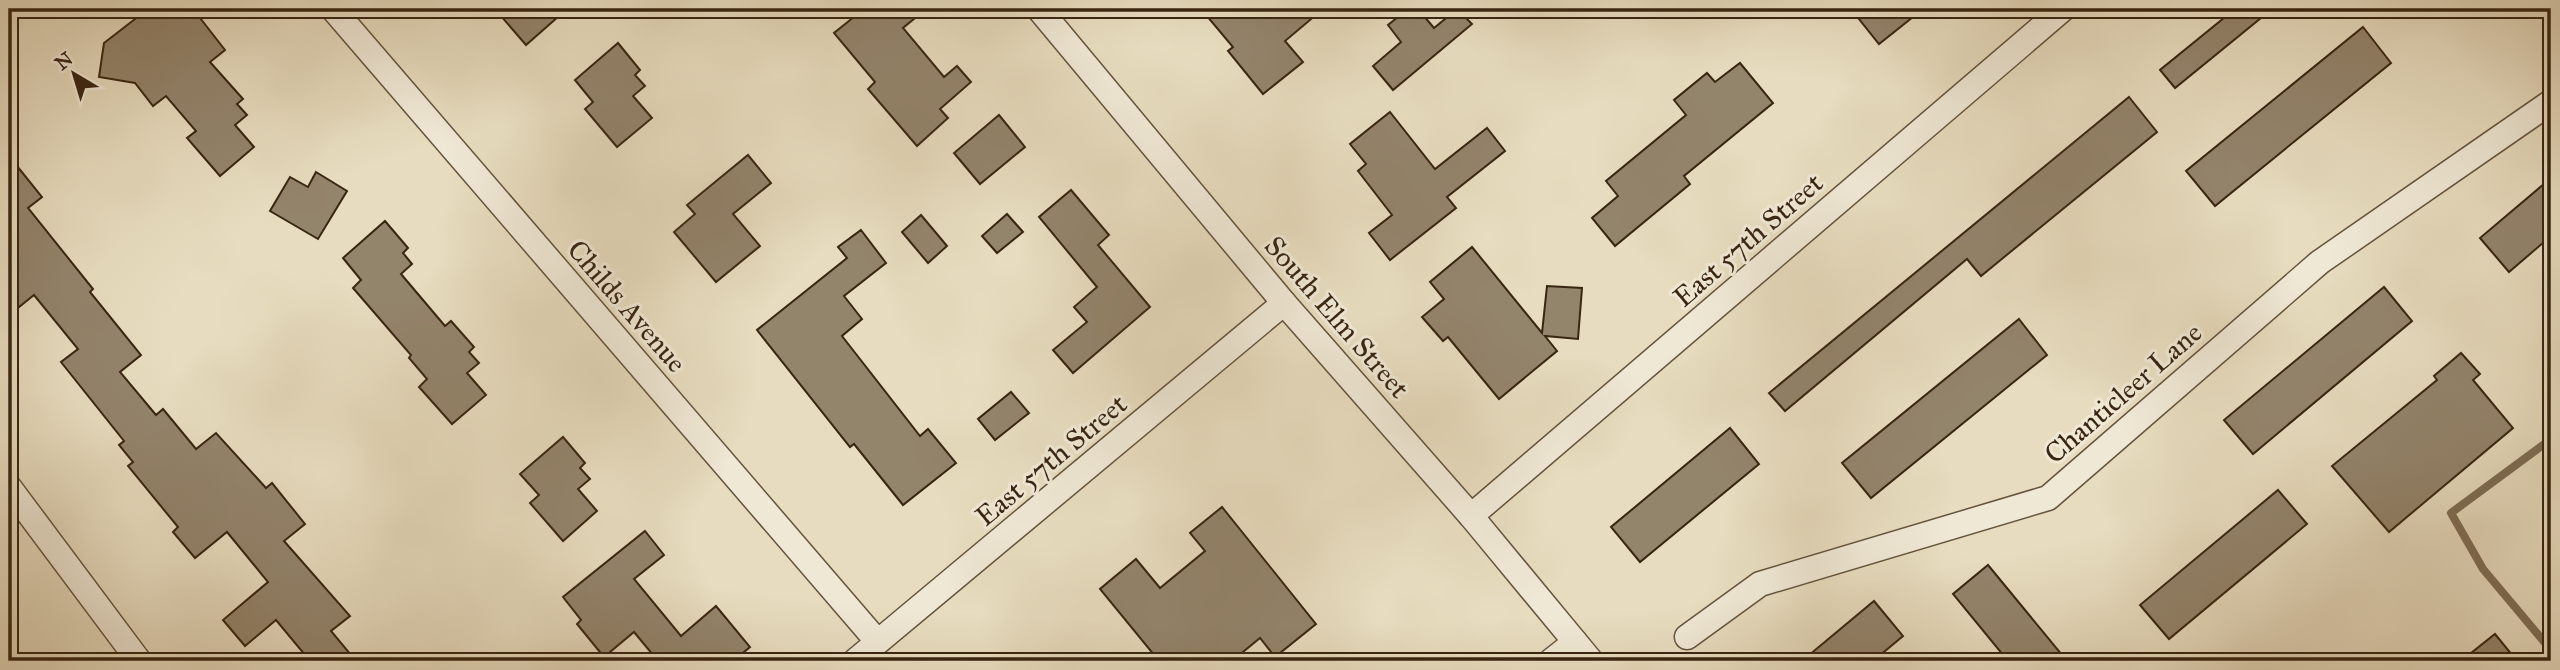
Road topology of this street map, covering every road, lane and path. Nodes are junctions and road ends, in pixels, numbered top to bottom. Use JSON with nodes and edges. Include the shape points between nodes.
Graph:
{"nodes":[{"id":1,"x":333,"y":9,"type":"edge"},
{"id":2,"x":1039,"y":9,"type":"edge"},
{"id":3,"x":2063,"y":9,"type":"edge"},
{"id":4,"x":2551,"y":102,"type":"edge"},
{"id":5,"x":1284,"y":303,"type":"junction"},
{"id":6,"x":9,"y":487,"type":"edge"},
{"id":7,"x":1471,"y":516,"type":"junction"},
{"id":8,"x":1687,"y":637,"type":"dead end"},
{"id":9,"x":877,"y":641,"type":"junction"},
{"id":10,"x":1575,"y":642,"type":"junction"},
{"id":11,"x":139,"y":661,"type":"edge"},
{"id":12,"x":855,"y":661,"type":"edge"},
{"id":13,"x":1551,"y":661,"type":"edge"},
{"id":14,"x":1591,"y":661,"type":"edge"}],
"edges":[{"from":1,"to":9,"type":"street","name":"Childs Avenue"},
{"from":2,"to":5,"type":"street","name":"South Elm Street"},
{"from":3,"to":7,"type":"street","name":"East 57th Street"},
{"from":4,"to":8,"type":"street","name":"Chanticleer Lane","via":[[2320,262],[2049,498],[1760,584]]},
{"from":5,"to":7,"type":"street","name":"South Elm Street"},
{"from":5,"to":9,"type":"street","name":"East 57th Street"},
{"from":6,"to":11,"type":"street"},
{"from":7,"to":10,"type":"street","name":"South Elm Street"},
{"from":9,"to":12,"type":"street","name":"East 57th Street"},
{"from":10,"to":13,"type":"street"},
{"from":10,"to":14,"type":"street","name":"South Elm Street"}]}
